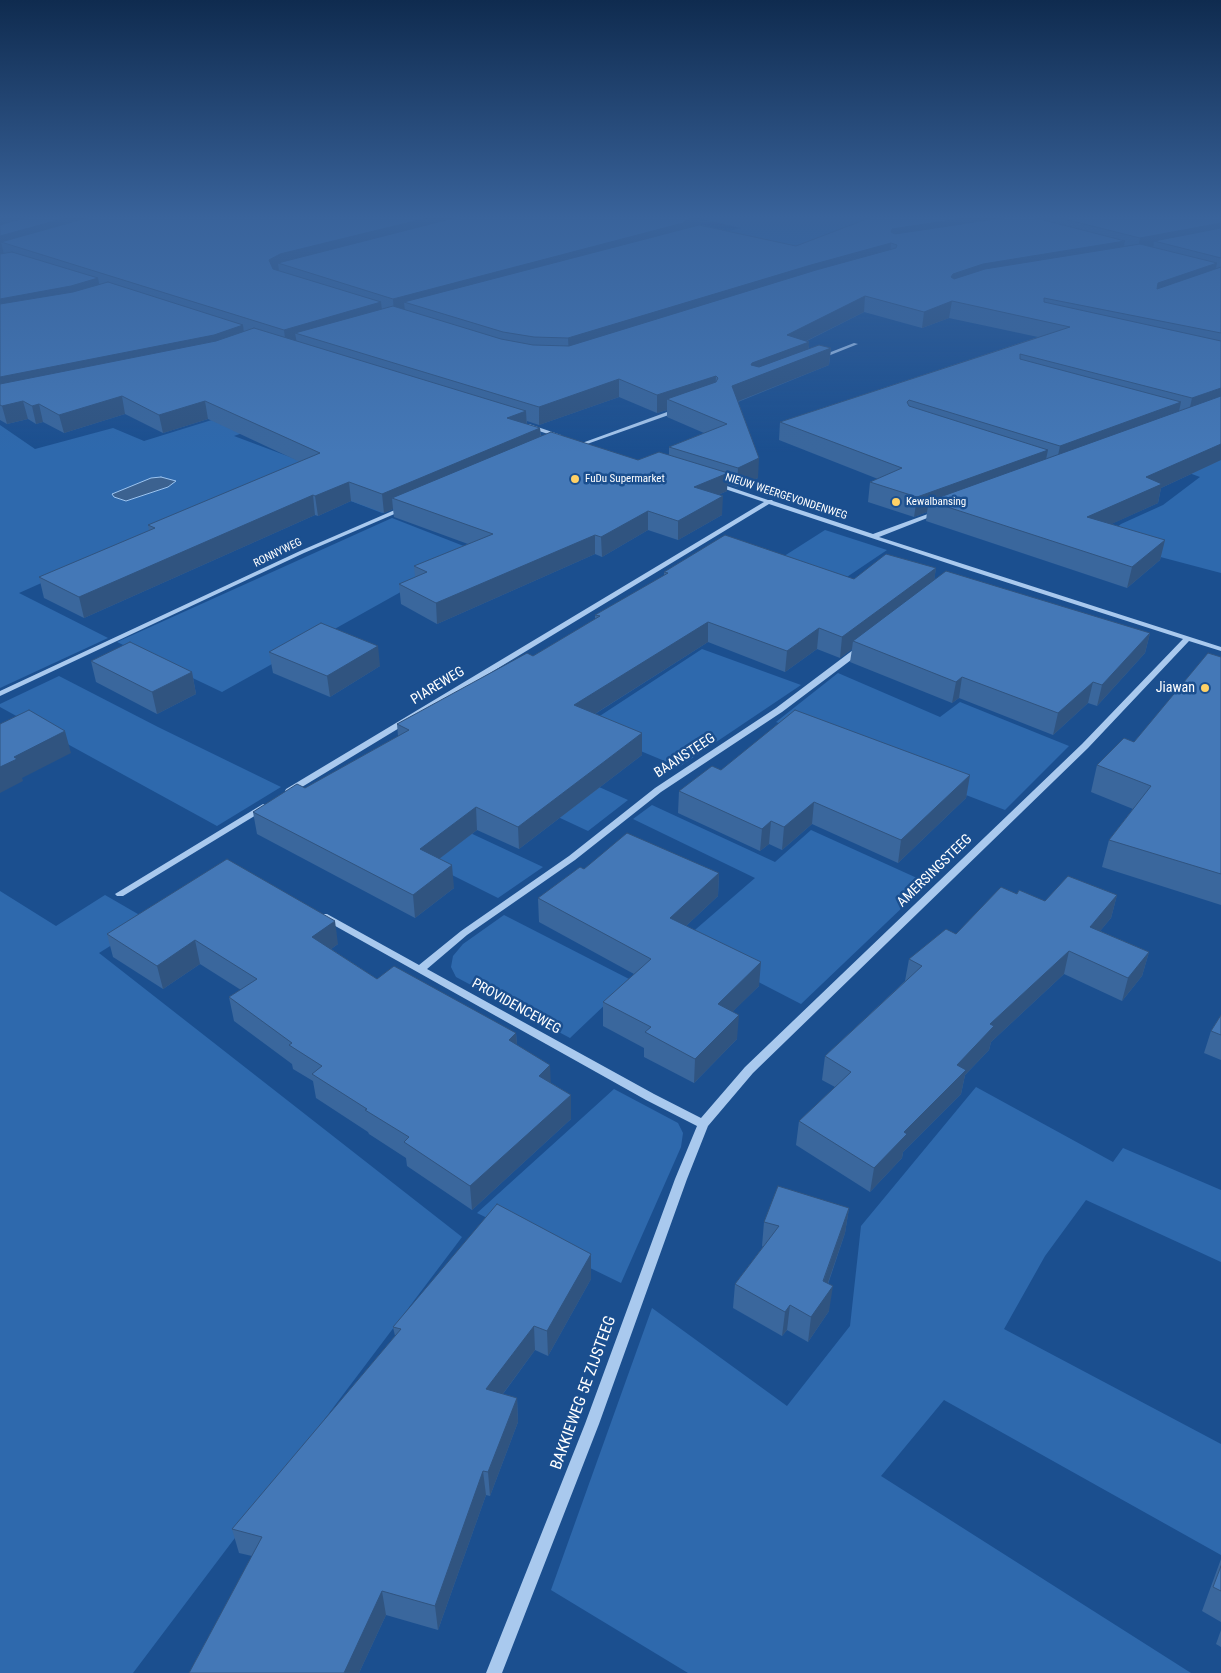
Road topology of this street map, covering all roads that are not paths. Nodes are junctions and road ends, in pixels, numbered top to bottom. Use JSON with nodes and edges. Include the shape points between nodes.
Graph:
{"nodes":[{"id":1,"x":856,"y":344,"type":"dead end"},
{"id":2,"x":819,"y":358,"type":"edge"},
{"id":3,"x":686,"y":407,"type":"edge"},
{"id":4,"x":521,"y":424,"type":"edge"},
{"id":5,"x":568,"y":439,"type":"joint"},
{"id":6,"x":576,"y":441,"type":"edge"},
{"id":7,"x":584,"y":444,"type":"junction"},
{"id":8,"x":553,"y":445,"type":"edge"},
{"id":9,"x":594,"y":446,"type":"edge"},
{"id":10,"x":714,"y":484,"type":"edge"},
{"id":11,"x":770,"y":501,"type":"junction"},
{"id":12,"x":416,"y":503,"type":"edge"},
{"id":13,"x":946,"y":510,"type":"edge"},
{"id":14,"x":872,"y":536,"type":"junction"},
{"id":15,"x":967,"y":568,"type":"junction"},
{"id":16,"x":959,"y":574,"type":"edge"},
{"id":17,"x":1187,"y":639,"type":"junction"},
{"id":18,"x":865,"y":645,"type":"edge"},
{"id":19,"x":1221,"y":649,"type":"edge"},
{"id":20,"x":0,"y":694,"type":"edge"},
{"id":21,"x":280,"y":796,"type":"edge"},
{"id":22,"x":271,"y":802,"type":"edge"},
{"id":23,"x":120,"y":894,"type":"dead end"},
{"id":24,"x":317,"y":912,"type":"edge"},
{"id":25,"x":420,"y":969,"type":"junction"},
{"id":26,"x":703,"y":1124,"type":"junction"},
{"id":27,"x":494,"y":1673,"type":"edge"}],
"edges":[{"from":1,"to":2,"type":"street"},
{"from":3,"to":7,"type":"street"},
{"from":4,"to":5,"type":"street"},
{"from":5,"to":8,"type":"street"},
{"from":6,"to":7,"type":"street"},
{"from":7,"to":9,"type":"street"},
{"from":10,"to":11,"type":"street","name":"NIEUW WEERGEVONDENWEG"},
{"from":11,"to":14,"type":"street","name":"NIEUW WEERGEVONDENWEG"},
{"from":11,"to":21,"type":"street","name":"PIAREWEG"},
{"from":12,"to":20,"type":"street","name":"RONNYWEG","via":[[302,552]]},
{"from":13,"to":14,"type":"street"},
{"from":14,"to":15,"type":"street","name":"NIEUW WEERGEVONDENWEG"},
{"from":15,"to":16,"type":"street"},
{"from":15,"to":17,"type":"street","name":"NIEUW WEERGEVONDENWEG"},
{"from":17,"to":19,"type":"street","name":"NIEUW WEERGEVONDENWEG"},
{"from":17,"to":26,"type":"street","name":"AMERSINGSTEEG","via":[[1085,746],[749,1070]]},
{"from":18,"to":25,"type":"street","name":"BAANSTEEG","via":[[779,710],[658,790],[572,858],[464,933]]},
{"from":22,"to":23,"type":"street"},
{"from":24,"to":25,"type":"street","name":"PROVIDENCEWEG"},
{"from":25,"to":26,"type":"street","name":"PROVIDENCEWEG"},
{"from":26,"to":27,"type":"street","name":"BAKKIEWEG 5E ZIJSTEEG","via":[[592,1424]]}]}
